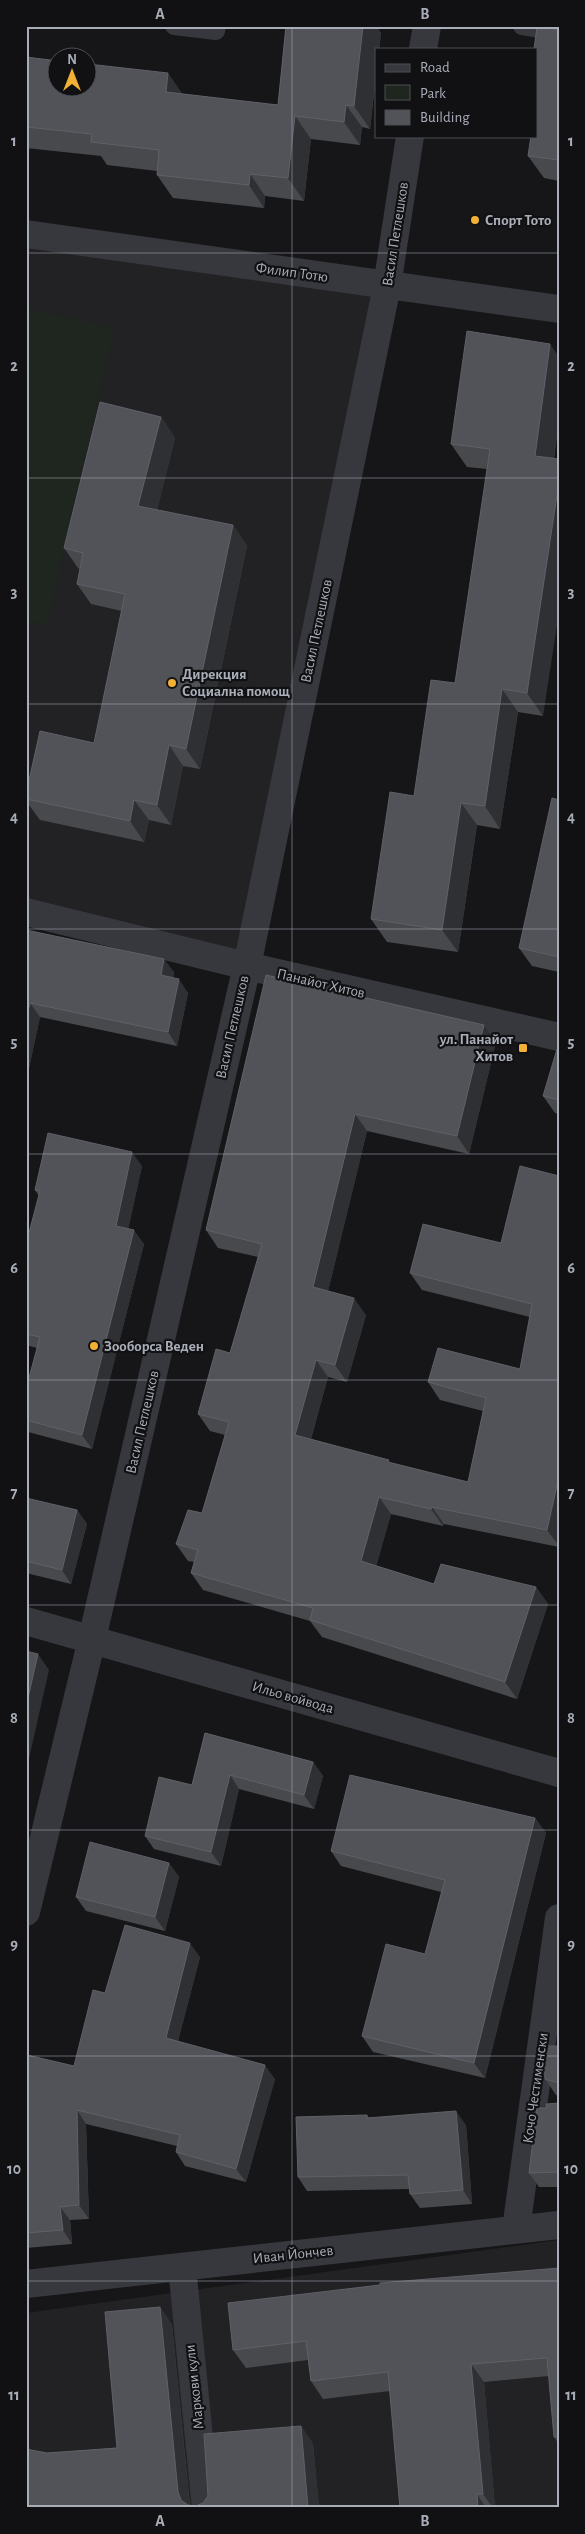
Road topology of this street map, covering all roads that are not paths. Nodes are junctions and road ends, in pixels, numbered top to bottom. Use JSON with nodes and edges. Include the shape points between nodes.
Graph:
{"nodes":[{"id":1,"x":174,"y":26,"type":"edge"},
{"id":2,"x":217,"y":26,"type":"edge"},
{"id":3,"x":426,"y":26,"type":"edge"},
{"id":4,"x":522,"y":26,"type":"edge"},
{"id":5,"x":559,"y":32,"type":"edge"},
{"id":6,"x":423,"y":48,"type":"edge"},
{"id":7,"x":410,"y":138,"type":"edge"},
{"id":8,"x":26,"y":234,"type":"edge"},
{"id":9,"x":387,"y":286,"type":"junction"},
{"id":10,"x":559,"y":309,"type":"edge"},
{"id":11,"x":26,"y":912,"type":"edge"},
{"id":12,"x":247,"y":966,"type":"junction"},
{"id":13,"x":559,"y":1036,"type":"edge"},
{"id":14,"x":26,"y":1621,"type":"edge"},
{"id":15,"x":92,"y":1639,"type":"junction"},
{"id":16,"x":559,"y":1773,"type":"edge"},
{"id":17,"x":26,"y":1912,"type":"edge"},
{"id":18,"x":559,"y":1918,"type":"edge"},
{"id":19,"x":559,"y":2225,"type":"edge"},
{"id":20,"x":516,"y":2230,"type":"junction"},
{"id":21,"x":182,"y":2267,"type":"junction"},
{"id":22,"x":26,"y":2284,"type":"edge"},
{"id":23,"x":206,"y":2508,"type":"edge"}],
"edges":[{"from":1,"to":2,"type":"lane","via":[[216,31]]},
{"from":3,"to":6,"type":"street"},
{"from":4,"to":5,"type":"lane"},
{"from":7,"to":9,"type":"street","name":"Васил Петлешков"},
{"from":8,"to":9,"type":"street","name":"Филип Тотю"},
{"from":9,"to":10,"type":"street","name":"Филип Тотю"},
{"from":9,"to":12,"type":"street","name":"Васил Петлешков"},
{"from":11,"to":12,"type":"street","name":"Панайот Хитов"},
{"from":12,"to":13,"type":"street","name":"Панайот Хитов"},
{"from":12,"to":15,"type":"street","name":"Васил Петлешков"},
{"from":14,"to":15,"type":"street","name":"Ильо войвода"},
{"from":15,"to":16,"type":"street","name":"Ильо войвода"},
{"from":15,"to":17,"type":"street","name":"Васил Петлешков"},
{"from":18,"to":20,"type":"street","name":"Кочо Честименски"},
{"from":19,"to":20,"type":"street","name":"Иван Йончев"},
{"from":20,"to":21,"type":"street","name":"Иван Йончев"},
{"from":21,"to":22,"type":"street","name":"Иван Йончев"},
{"from":21,"to":23,"type":"street","name":"Маркови кули"}]}
